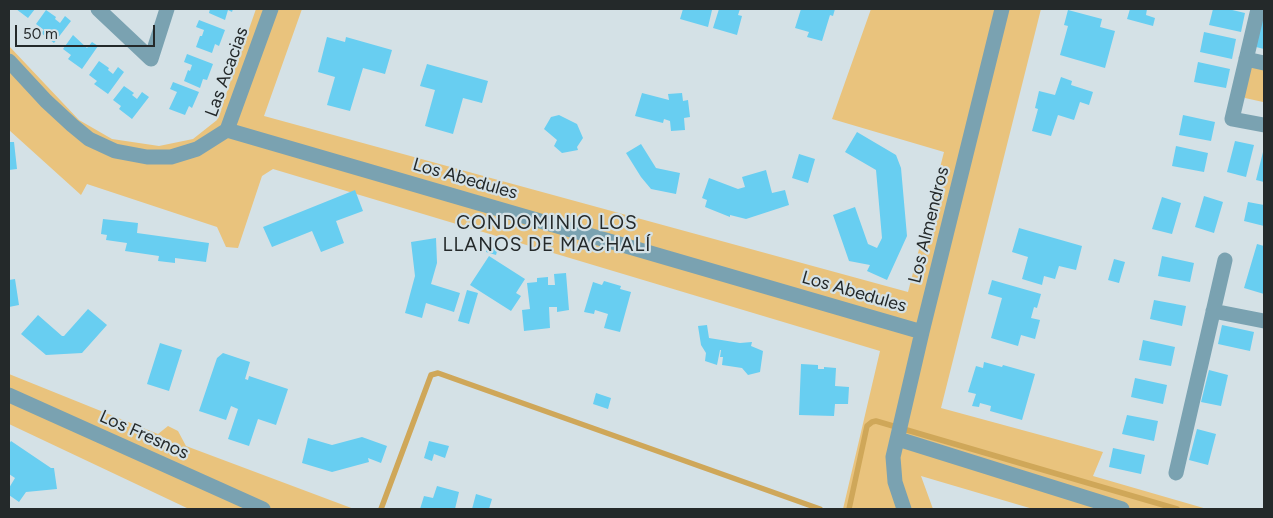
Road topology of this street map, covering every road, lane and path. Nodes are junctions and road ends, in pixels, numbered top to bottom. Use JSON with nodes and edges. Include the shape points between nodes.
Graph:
{"nodes":[{"id":1,"x":98,"y":9,"type":"edge"},
{"id":2,"x":168,"y":9,"type":"edge"},
{"id":3,"x":271,"y":9,"type":"edge"},
{"id":4,"x":1002,"y":9,"type":"edge"},
{"id":5,"x":1258,"y":9,"type":"edge"},
{"id":6,"x":1246,"y":59,"type":"junction"},
{"id":7,"x":9,"y":61,"type":"edge"},
{"id":8,"x":1264,"y":62,"type":"edge"},
{"id":9,"x":1264,"y":126,"type":"edge"},
{"id":10,"x":227,"y":130,"type":"junction"},
{"id":11,"x":1224,"y":260,"type":"dead end"},
{"id":12,"x":1213,"y":311,"type":"junction"},
{"id":13,"x":1264,"y":321,"type":"edge"},
{"id":14,"x":922,"y":332,"type":"junction"},
{"id":15,"x":9,"y":395,"type":"edge"},
{"id":16,"x":898,"y":439,"type":"junction"},
{"id":17,"x":1176,"y":473,"type":"dead end"},
{"id":18,"x":263,"y":509,"type":"edge"},
{"id":19,"x":904,"y":509,"type":"edge"},
{"id":20,"x":1122,"y":509,"type":"edge"}],
"edges":[{"from":1,"to":2,"type":"street","via":[[151,59]]},
{"from":3,"to":10,"type":"street","name":"Las Acacias"},
{"from":4,"to":14,"type":"street","name":"Los Almendros"},
{"from":5,"to":6,"type":"street"},
{"from":6,"to":8,"type":"street"},
{"from":6,"to":9,"type":"street","via":[[1232,118]]},
{"from":7,"to":10,"type":"street","name":"Las Acacias","via":[[72,125],[89,139],[115,151],[146,158],[172,157],[197,149]]},
{"from":10,"to":14,"type":"street","name":"Los Abedules"},
{"from":11,"to":12,"type":"street"},
{"from":12,"to":13,"type":"street"},
{"from":12,"to":17,"type":"street"},
{"from":14,"to":16,"type":"street","name":"Los Almendros"},
{"from":15,"to":18,"type":"street","name":"Los Fresnos"},
{"from":16,"to":19,"type":"street","name":"Los Almendros","via":[[893,457],[895,482]]},
{"from":16,"to":20,"type":"street"}]}
